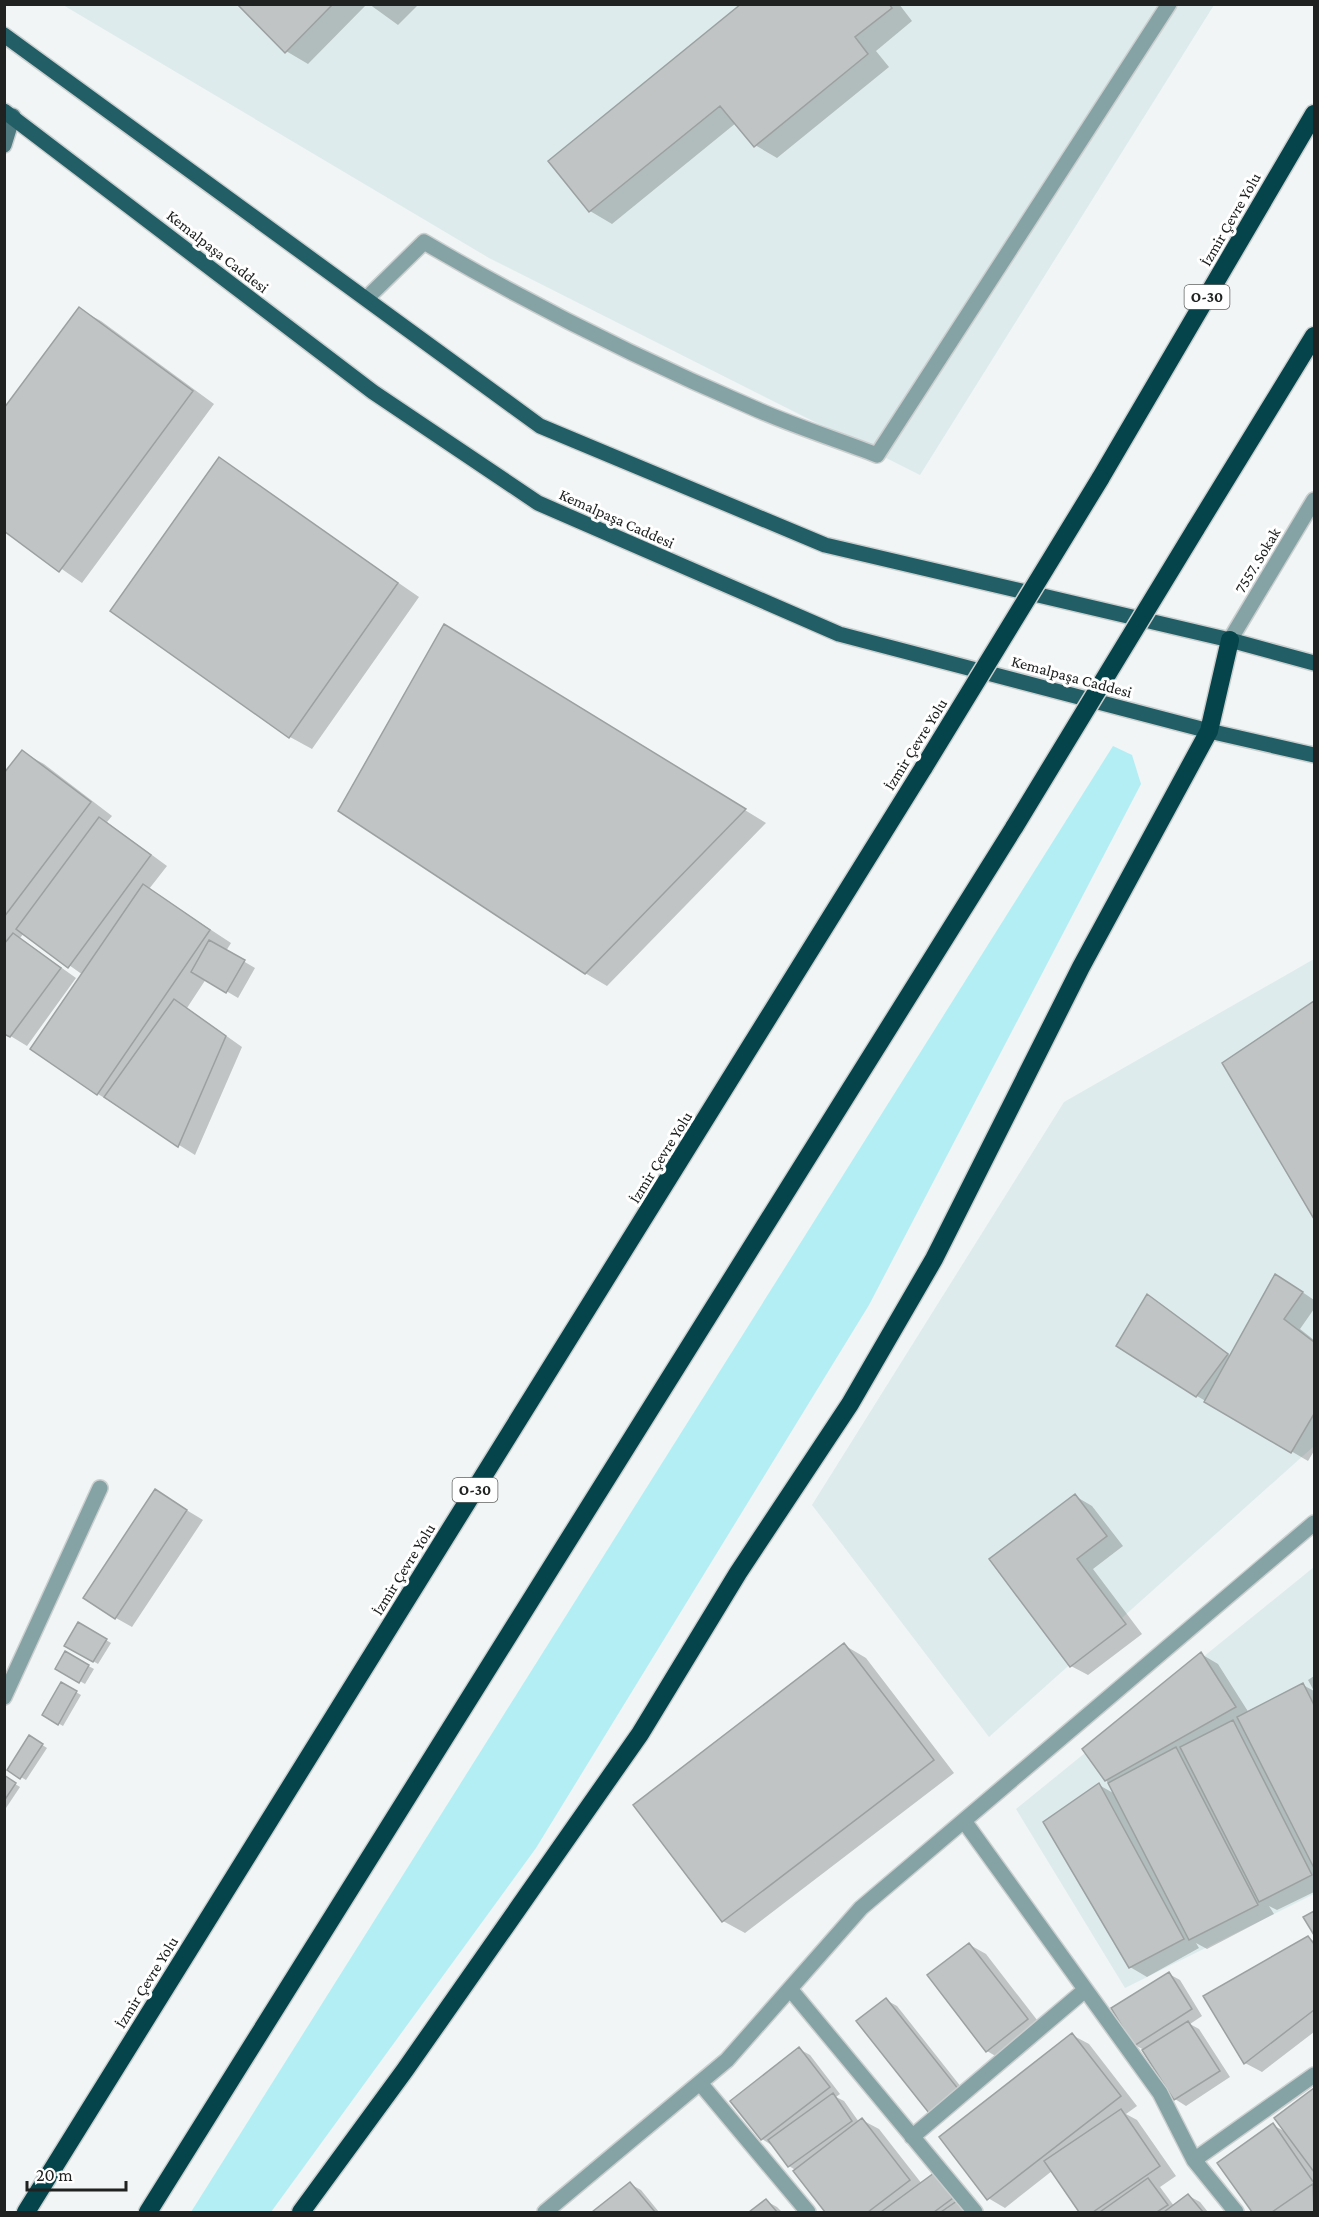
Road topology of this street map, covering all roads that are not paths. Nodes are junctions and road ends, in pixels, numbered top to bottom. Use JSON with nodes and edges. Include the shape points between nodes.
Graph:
{"nodes":[{"id":1,"x":1169,"y":4,"type":"edge"},
{"id":2,"x":4,"y":35,"type":"edge"},
{"id":3,"x":9,"y":113,"type":"edge"},
{"id":4,"x":1314,"y":114,"type":"edge"},
{"id":5,"x":4,"y":145,"type":"edge"},
{"id":6,"x":367,"y":298,"type":"junction"},
{"id":7,"x":1314,"y":336,"type":"edge"},
{"id":8,"x":1314,"y":500,"type":"edge"},
{"id":9,"x":1230,"y":640,"type":"junction"},
{"id":10,"x":1314,"y":663,"type":"edge"},
{"id":11,"x":1209,"y":730,"type":"junction"},
{"id":12,"x":1314,"y":755,"type":"edge"},
{"id":13,"x":100,"y":1488,"type":"dead end"},
{"id":14,"x":1314,"y":1523,"type":"edge"},
{"id":15,"x":4,"y":1697,"type":"edge"},
{"id":16,"x":964,"y":1821,"type":"junction"},
{"id":17,"x":790,"y":1989,"type":"junction"},
{"id":18,"x":1085,"y":1989,"type":"junction"},
{"id":19,"x":1314,"y":2075,"type":"edge"},
{"id":20,"x":700,"y":2083,"type":"junction"},
{"id":21,"x":912,"y":2137,"type":"junction"},
{"id":22,"x":1194,"y":2160,"type":"junction"},
{"id":23,"x":553,"y":2210,"type":"edge"},
{"id":24,"x":26,"y":2212,"type":"edge"},
{"id":25,"x":148,"y":2212,"type":"edge"},
{"id":26,"x":301,"y":2212,"type":"edge"},
{"id":27,"x":808,"y":2212,"type":"edge"},
{"id":28,"x":975,"y":2212,"type":"edge"},
{"id":29,"x":1236,"y":2212,"type":"edge"}],
"edges":[{"from":1,"to":6,"type":"street","via":[[877,455],[759,411],[586,330],[424,242]]},
{"from":2,"to":6,"type":"main road"},
{"from":3,"to":5,"type":"main road"},
{"from":3,"to":11,"type":"main road","name":"Kemalpaşa Caddesi","via":[[373,392],[538,503],[839,634]]},
{"from":4,"to":24,"type":"highway","name":"İzmir Çevre Yolu","number":"O-30","bridge":true,"via":[[1100,479],[924,767]]},
{"from":6,"to":9,"type":"main road","via":[[540,426],[825,545]]},
{"from":7,"to":25,"type":"highway","bridge":true,"via":[[1015,826]]},
{"from":8,"to":9,"type":"street","name":"7557. Sokak"},
{"from":9,"to":10,"type":"main road"},
{"from":9,"to":11,"type":"highway"},
{"from":11,"to":12,"type":"main road","name":"Kemalpaşa Caddesi"},
{"from":11,"to":26,"type":"highway","via":[[1081,967],[934,1259],[850,1404],[738,1573],[640,1734]]},
{"from":13,"to":15,"type":"street"},
{"from":14,"to":16,"type":"street"},
{"from":16,"to":17,"type":"street","via":[[861,1908]]},
{"from":16,"to":18,"type":"street"},
{"from":17,"to":20,"type":"street","via":[[727,2060]]},
{"from":17,"to":21,"type":"street"},
{"from":18,"to":21,"type":"street"},
{"from":18,"to":22,"type":"street","via":[[1160,2093]]},
{"from":19,"to":22,"type":"street"},
{"from":20,"to":23,"type":"street"},
{"from":20,"to":27,"type":"street"},
{"from":21,"to":28,"type":"street"},
{"from":22,"to":29,"type":"street"}]}
